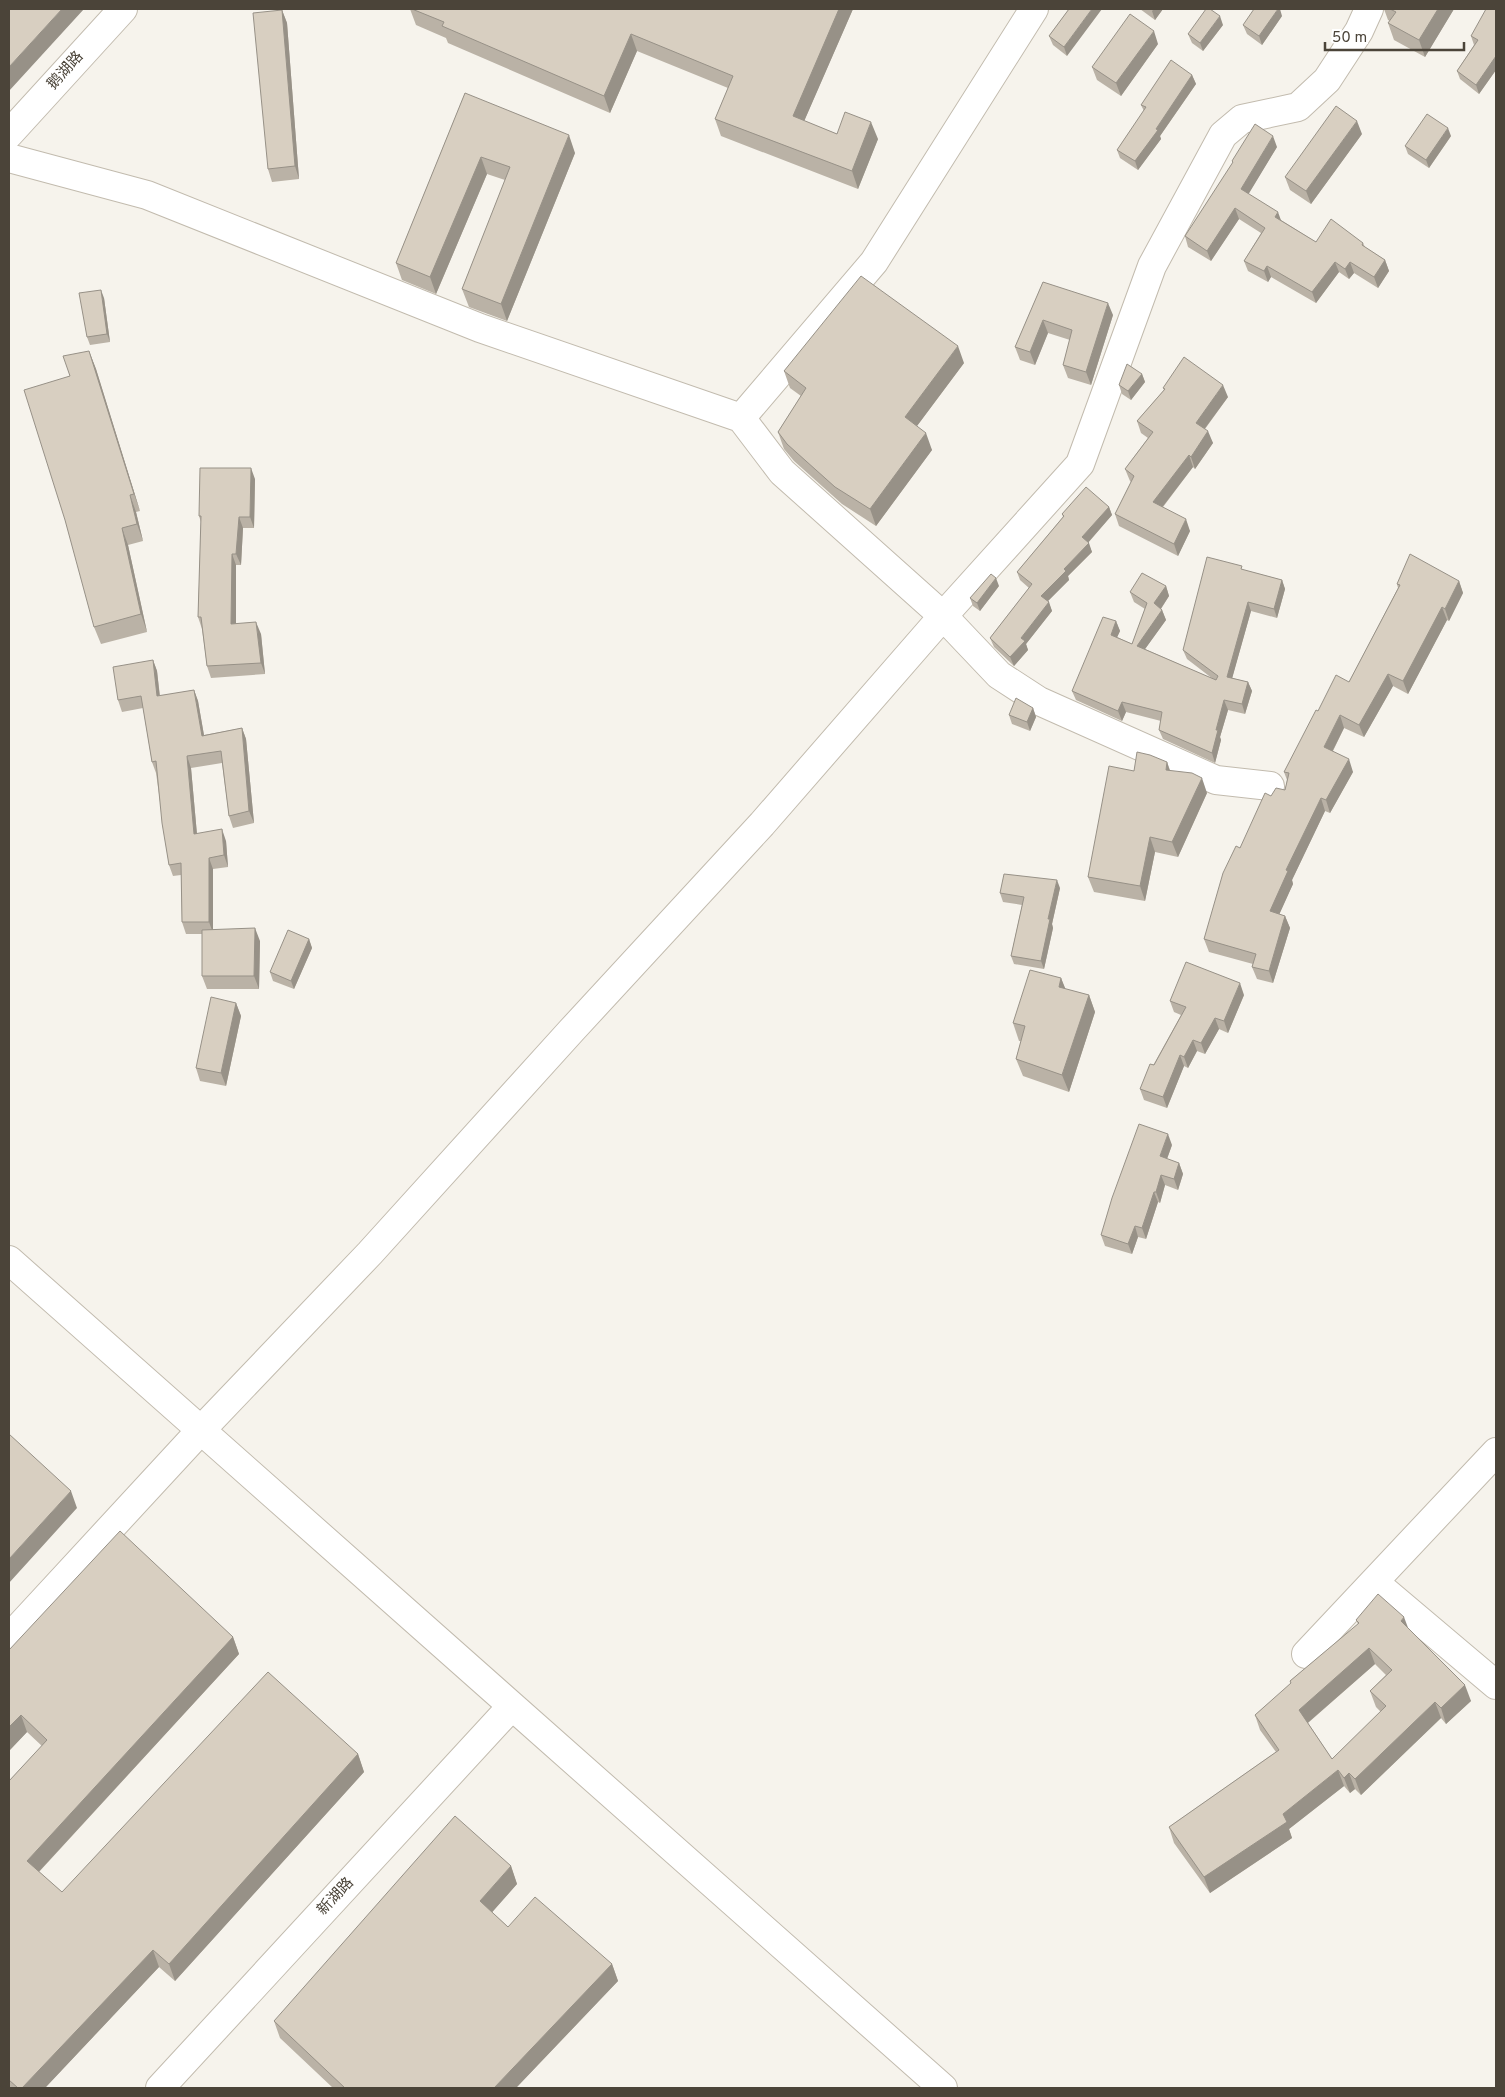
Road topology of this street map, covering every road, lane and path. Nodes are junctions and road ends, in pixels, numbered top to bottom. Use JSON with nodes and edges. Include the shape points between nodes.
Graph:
{"nodes":[{"id":1,"x":123,"y":9,"type":"edge"},
{"id":2,"x":1034,"y":9,"type":"edge"},
{"id":3,"x":1369,"y":9,"type":"edge"},
{"id":4,"x":9,"y":134,"type":"edge"},
{"id":5,"x":9,"y":158,"type":"edge"},
{"id":6,"x":741,"y":418,"type":"junction"},
{"id":7,"x":943,"y":616,"type":"junction"},
{"id":8,"x":1270,"y":786,"type":"dead end"},
{"id":9,"x":9,"y":1260,"type":"edge"},
{"id":10,"x":201,"y":1430,"type":"junction"},
{"id":11,"x":1496,"y":1452,"type":"edge"},
{"id":12,"x":1374,"y":1582,"type":"junction"},
{"id":13,"x":9,"y":1638,"type":"edge"},
{"id":14,"x":1306,"y":1654,"type":"dead end"},
{"id":15,"x":1496,"y":1685,"type":"edge"},
{"id":16,"x":512,"y":1706,"type":"junction"},
{"id":17,"x":160,"y":2088,"type":"edge"},
{"id":18,"x":944,"y":2088,"type":"edge"}],
"edges":[{"from":1,"to":4,"type":"street","name":"鹅湖路"},
{"from":2,"to":6,"type":"street","via":[[874,262]]},
{"from":3,"to":7,"type":"street","via":[[1359,31],[1327,80],[1298,107],[1242,119],[1223,135],[1152,266],[1080,464]]},
{"from":5,"to":6,"type":"street","via":[[148,195],[480,328]]},
{"from":6,"to":7,"type":"street","via":[[782,472]]},
{"from":7,"to":8,"type":"street","via":[[999,675],[1039,701],[1216,780]]},
{"from":7,"to":10,"type":"street","via":[[762,824],[370,1253]]},
{"from":9,"to":10,"type":"street"},
{"from":10,"to":13,"type":"street"},
{"from":10,"to":16,"type":"street"},
{"from":11,"to":12,"type":"street"},
{"from":12,"to":14,"type":"street"},
{"from":12,"to":15,"type":"street"},
{"from":16,"to":17,"type":"street","name":"新湖路"},
{"from":16,"to":18,"type":"street"}]}
